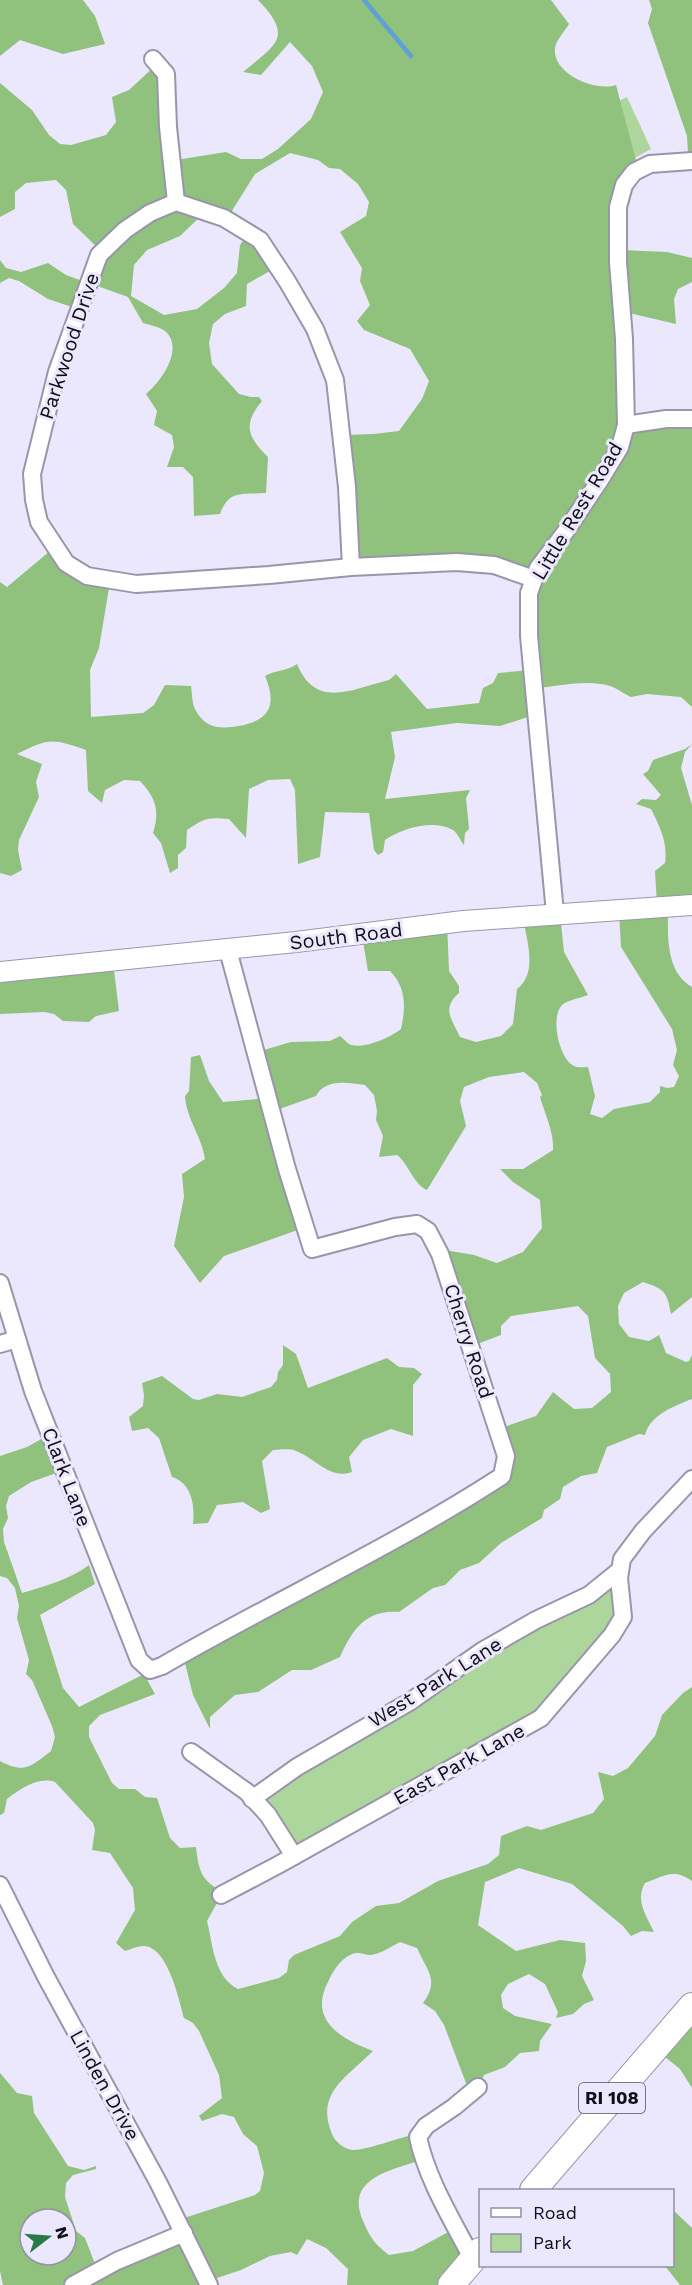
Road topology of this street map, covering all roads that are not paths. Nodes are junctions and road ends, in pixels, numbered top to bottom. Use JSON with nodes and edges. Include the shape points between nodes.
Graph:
{"nodes":[{"id":1,"x":153,"y":59,"type":"dead end"},
{"id":2,"x":692,"y":161,"type":"edge"},
{"id":3,"x":176,"y":202,"type":"junction"},
{"id":4,"x":692,"y":419,"type":"edge"},
{"id":5,"x":626,"y":425,"type":"junction"},
{"id":6,"x":351,"y":567,"type":"junction"},
{"id":7,"x":534,"y":579,"type":"junction"},
{"id":8,"x":692,"y":904,"type":"edge"},
{"id":9,"x":555,"y":913,"type":"junction"},
{"id":10,"x":228,"y":950,"type":"junction"},
{"id":11,"x":0,"y":972,"type":"edge"},
{"id":12,"x":0,"y":1283,"type":"edge"},
{"id":13,"x":17,"y":1340,"type":"junction"},
{"id":14,"x":0,"y":1344,"type":"edge"},
{"id":15,"x":692,"y":1479,"type":"edge"},
{"id":16,"x":620,"y":1570,"type":"junction"},
{"id":17,"x":145,"y":1665,"type":"joint"},
{"id":18,"x":191,"y":1752,"type":"dead end"},
{"id":19,"x":252,"y":1799,"type":"junction"},
{"id":20,"x":294,"y":1856,"type":"junction"},
{"id":21,"x":0,"y":1885,"type":"edge"},
{"id":22,"x":220,"y":1895,"type":"dead end"},
{"id":23,"x":692,"y":2006,"type":"edge"},
{"id":24,"x":478,"y":2087,"type":"dead end"},
{"id":25,"x":534,"y":2189,"type":"edge"},
{"id":26,"x":184,"y":2233,"type":"junction"},
{"id":27,"x":477,"y":2256,"type":"edge"},
{"id":28,"x":72,"y":2285,"type":"edge"},
{"id":29,"x":209,"y":2285,"type":"edge"},
{"id":30,"x":451,"y":2285,"type":"edge"}],
"edges":[{"from":1,"to":3,"type":"street","via":[[166,74]]},
{"from":2,"to":5,"type":"street","name":"Little Rest Road","via":[[650,164],[634,172],[624,185],[618,207]]},
{"from":3,"to":6,"type":"street","via":[[224,218],[260,240],[315,328],[335,380]]},
{"from":3,"to":6,"type":"street","name":"Parkwood Drive","via":[[125,230],[99,255],[57,372],[32,474],[39,522],[66,563],[87,576],[110,581],[136,584]]},
{"from":4,"to":5,"type":"street"},
{"from":5,"to":7,"type":"street","name":"Little Rest Road","via":[[620,447]]},
{"from":6,"to":7,"type":"street","name":"Parkwood Drive","via":[[457,562],[494,566]]},
{"from":7,"to":9,"type":"street","name":"Little Rest Road","via":[[529,593],[529,636]]},
{"from":8,"to":9,"type":"street","name":"South Road"},
{"from":9,"to":10,"type":"street","name":"South Road"},
{"from":10,"to":11,"type":"street","name":"South Road"},
{"from":10,"to":17,"type":"street","name":"Cherry Road","via":[[312,1249],[395,1227],[417,1224],[428,1231],[440,1254],[506,1456],[502,1476],[466,1499],[162,1666],[150,1670]]},
{"from":12,"to":13,"type":"street","name":"Clark Lane"},
{"from":13,"to":14,"type":"street"},
{"from":13,"to":17,"type":"street","name":"Clark Lane","via":[[101,1565],[139,1660]]},
{"from":15,"to":16,"type":"street","via":[[643,1531],[622,1559]]},
{"from":16,"to":19,"type":"street","name":"West Park Lane","via":[[589,1595],[482,1651],[411,1701],[297,1767]]},
{"from":16,"to":20,"type":"street","name":"East Park Lane","via":[[623,1617],[541,1718]]},
{"from":18,"to":19,"type":"street"},
{"from":19,"to":20,"type":"street","via":[[268,1815]]},
{"from":20,"to":22,"type":"street","name":"East Park Lane"},
{"from":21,"to":26,"type":"street","name":"Linden Drive"},
{"from":23,"to":25,"type":"main road","number":"RI 108"},
{"from":24,"to":27,"type":"street","via":[[426,2126],[418,2137],[433,2179]]},
{"from":26,"to":28,"type":"street"},
{"from":26,"to":29,"type":"street","name":"Linden Drive"},
{"from":27,"to":30,"type":"main road"}]}
